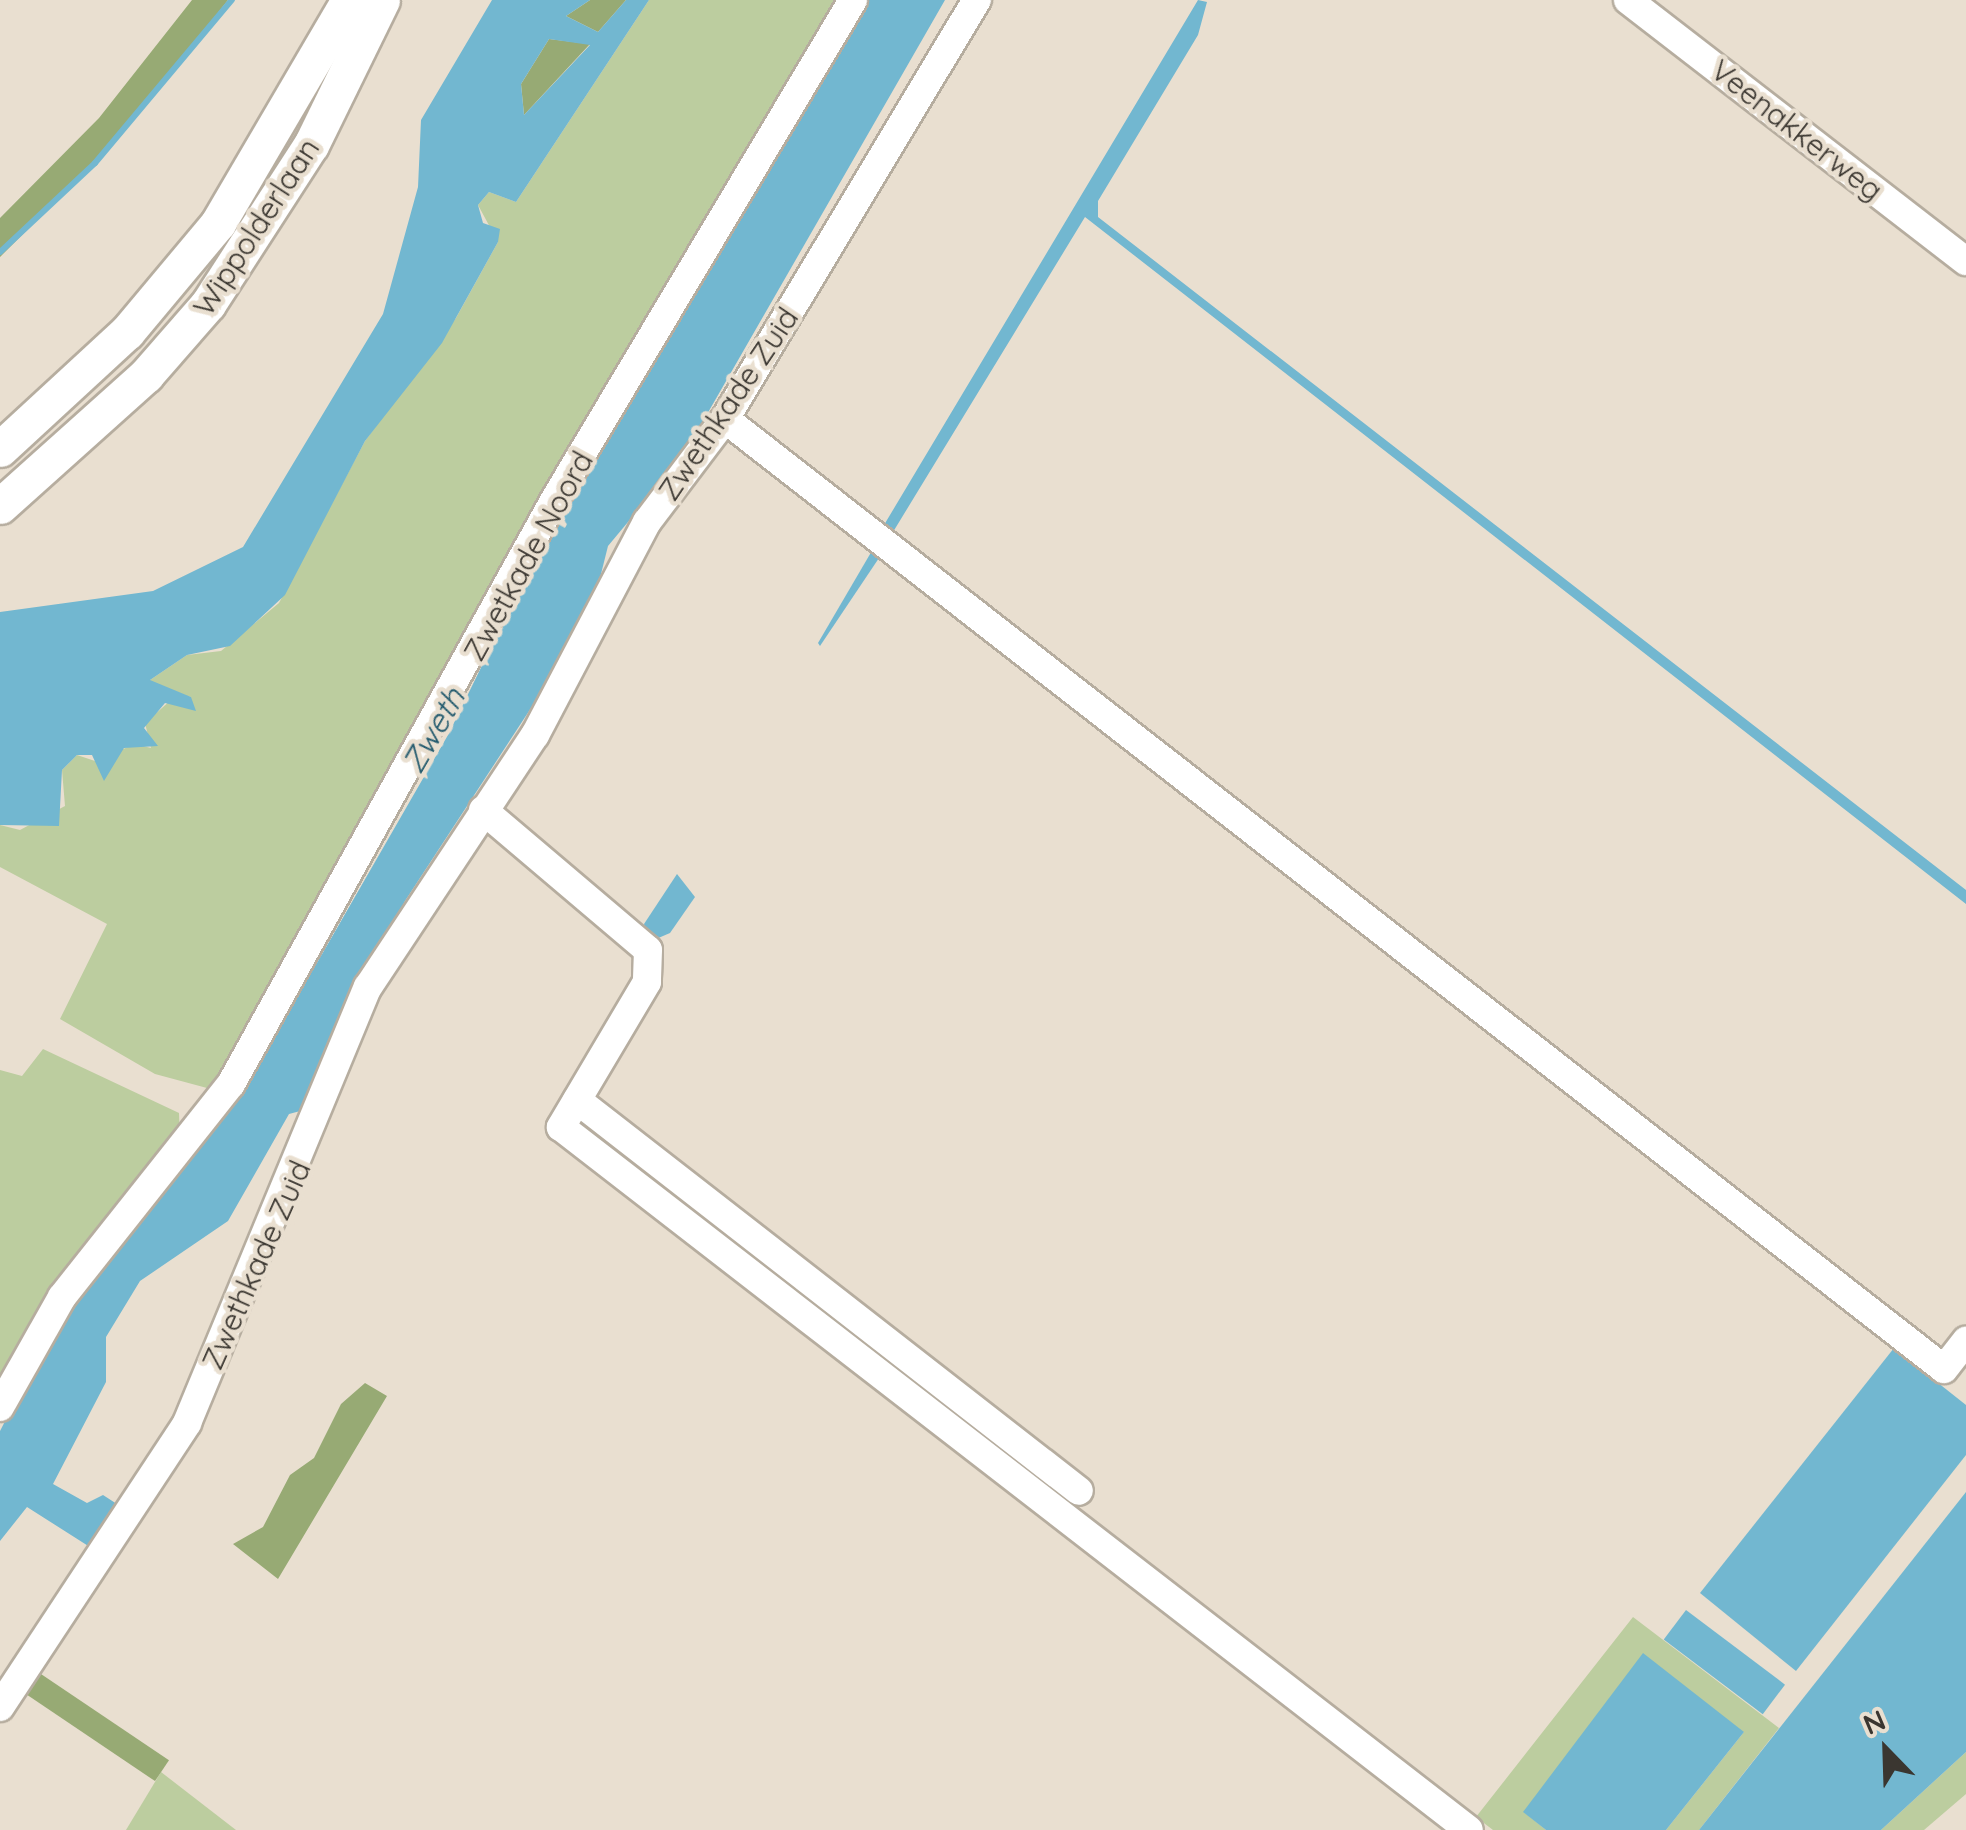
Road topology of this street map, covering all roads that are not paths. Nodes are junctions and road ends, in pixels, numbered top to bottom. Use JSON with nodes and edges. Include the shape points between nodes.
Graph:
{"nodes":[{"id":1,"x":349,"y":0,"type":"edge"},
{"id":2,"x":382,"y":0,"type":"edge"},
{"id":3,"x":853,"y":0,"type":"edge"},
{"id":4,"x":977,"y":0,"type":"edge"},
{"id":5,"x":1628,"y":0,"type":"edge"},
{"id":6,"x":1966,"y":261,"type":"edge"},
{"id":7,"x":725,"y":420,"type":"junction"},
{"id":8,"x":0,"y":450,"type":"edge"},
{"id":9,"x":0,"y":506,"type":"edge"},
{"id":10,"x":484,"y":810,"type":"junction"},
{"id":11,"x":577,"y":1100,"type":"junction"},
{"id":12,"x":1966,"y":1340,"type":"edge"},
{"id":13,"x":0,"y":1408,"type":"edge"},
{"id":14,"x":1079,"y":1490,"type":"dead end"},
{"id":15,"x":0,"y":1708,"type":"edge"},
{"id":16,"x":1468,"y":1830,"type":"edge"}],
"edges":[{"from":1,"to":8,"type":"main road","name":"Wippolderlaan","via":[[218,223],[127,332]]},
{"from":2,"to":9,"type":"main road","name":"Wippolderlaan","via":[[312,145],[208,304],[146,375]]},
{"from":3,"to":13,"type":"street","name":"Zwetkade Noord","via":[[546,514],[232,1084],[62,1297]]},
{"from":4,"to":7,"type":"street","name":"Zwethkade Zuid"},
{"from":5,"to":6,"type":"street","name":"Veenakkerweg"},
{"from":7,"to":10,"type":"street","name":"Zwethkade Zuid","via":[[647,522],[535,736]]},
{"from":7,"to":12,"type":"street","via":[[1944,1369]]},
{"from":10,"to":11,"type":"street","via":[[648,950],[647,982]]},
{"from":10,"to":15,"type":"street","name":"Zwethkade Zuid","via":[[332,1057],[304,1158],[187,1423]]},
{"from":11,"to":14,"type":"street"},
{"from":11,"to":16,"type":"street","via":[[561,1127]]}]}
